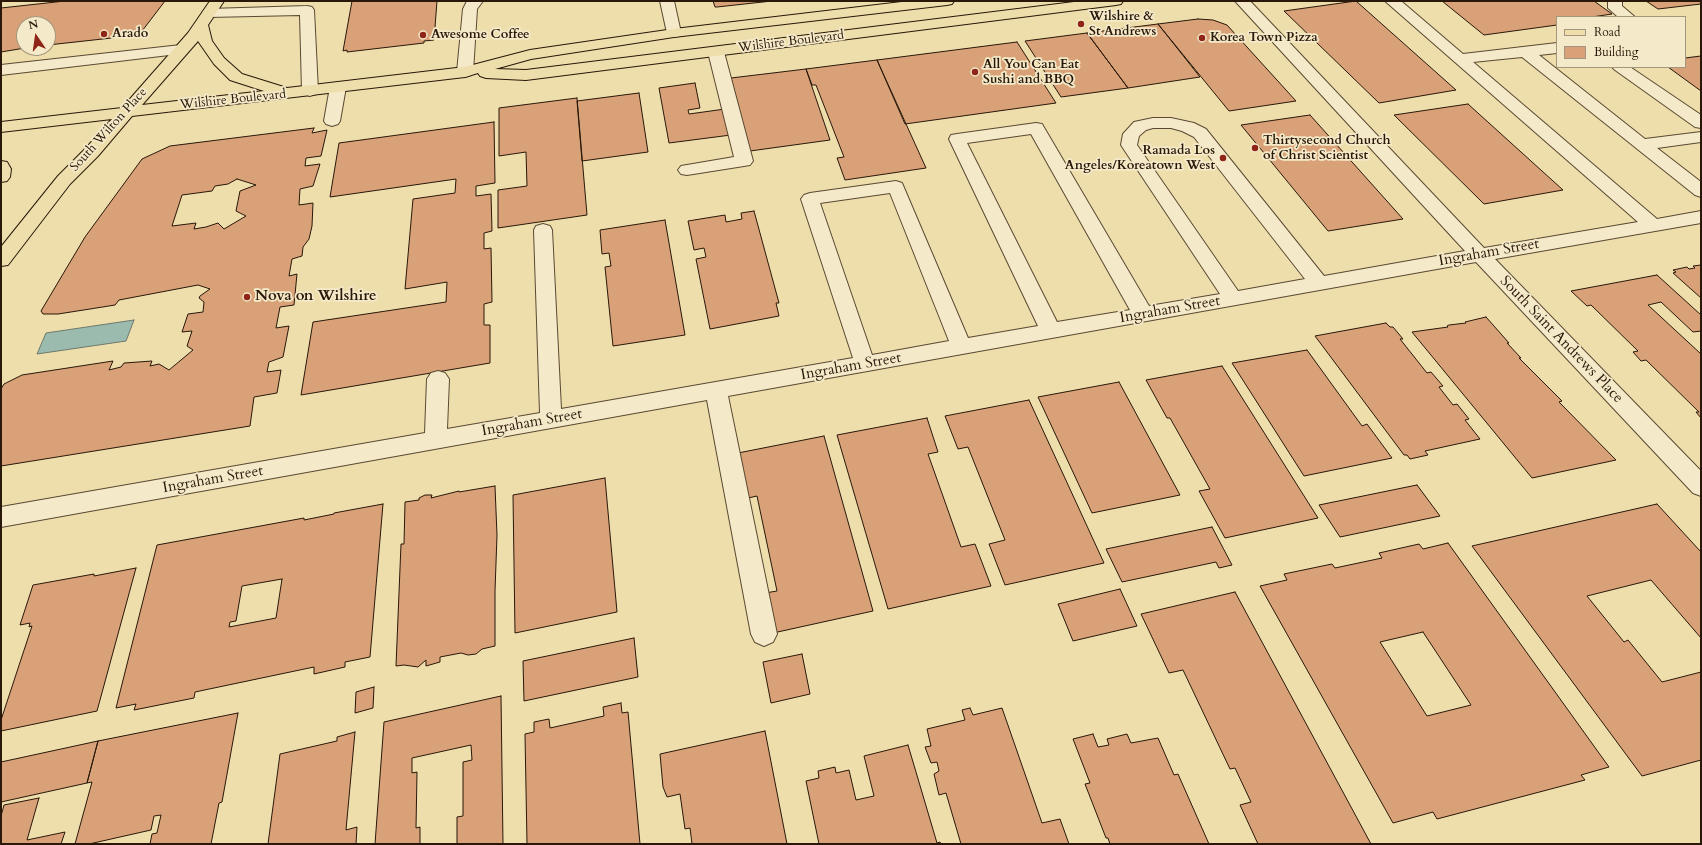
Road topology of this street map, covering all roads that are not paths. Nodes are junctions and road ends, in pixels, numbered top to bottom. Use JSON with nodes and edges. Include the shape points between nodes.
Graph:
{"nodes":[{"id":1,"x":217,"y":1,"type":"edge"},
{"id":2,"x":476,"y":1,"type":"edge"},
{"id":3,"x":667,"y":1,"type":"edge"},
{"id":4,"x":947,"y":1,"type":"edge"},
{"id":5,"x":1114,"y":1,"type":"edge"},
{"id":6,"x":1242,"y":1,"type":"edge"},
{"id":7,"x":1392,"y":1,"type":"edge"},
{"id":8,"x":1615,"y":1,"type":"edge"},
{"id":9,"x":1627,"y":16,"type":"edge"},
{"id":10,"x":205,"y":19,"type":"junction"},
{"id":11,"x":674,"y":34,"type":"junction"},
{"id":12,"x":1556,"y":48,"type":"edge"},
{"id":13,"x":181,"y":50,"type":"junction"},
{"id":14,"x":716,"y":52,"type":"junction"},
{"id":15,"x":1526,"y":52,"type":"junction"},
{"id":16,"x":1460,"y":59,"type":"junction"},
{"id":17,"x":1621,"y":68,"type":"edge"},
{"id":18,"x":1,"y":70,"type":"edge"},
{"id":19,"x":465,"y":72,"type":"junction"},
{"id":20,"x":338,"y":87,"type":"junction"},
{"id":21,"x":310,"y":91,"type":"junction"},
{"id":22,"x":288,"y":94,"type":"junction"},
{"id":23,"x":126,"y":113,"type":"junction"},
{"id":24,"x":332,"y":121,"type":"dead end"},
{"id":25,"x":1701,"y":122,"type":"edge"},
{"id":26,"x":1,"y":127,"type":"edge"},
{"id":27,"x":1701,"y":137,"type":"edge"},
{"id":28,"x":1642,"y":145,"type":"junction"},
{"id":29,"x":1,"y":166,"type":"edge"},
{"id":30,"x":687,"y":170,"type":"dead end"},
{"id":31,"x":1,"y":177,"type":"edge"},
{"id":32,"x":1701,"y":191,"type":"edge"},
{"id":33,"x":1701,"y":216,"type":"edge"},
{"id":34,"x":1653,"y":225,"type":"junction"},
{"id":35,"x":543,"y":230,"type":"dead end"},
{"id":36,"x":1479,"y":255,"type":"junction"},
{"id":37,"x":1,"y":260,"type":"edge"},
{"id":38,"x":1319,"y":283,"type":"junction"},
{"id":39,"x":1233,"y":298,"type":"junction"},
{"id":40,"x":1143,"y":314,"type":"junction"},
{"id":41,"x":1051,"y":331,"type":"junction"},
{"id":42,"x":962,"y":347,"type":"junction"},
{"id":43,"x":865,"y":364,"type":"junction"},
{"id":44,"x":438,"y":379,"type":"dead end"},
{"id":45,"x":716,"y":391,"type":"junction"},
{"id":46,"x":552,"y":420,"type":"junction"},
{"id":47,"x":436,"y":440,"type":"junction"},
{"id":48,"x":1701,"y":486,"type":"edge"},
{"id":49,"x":1,"y":517,"type":"edge"},
{"id":50,"x":764,"y":634,"type":"dead end"}],
"edges":[{"from":1,"to":10,"type":"main road","name":"South Wilton Place"},
{"from":2,"to":19,"type":"street","via":[[470,9]]},
{"from":3,"to":11,"type":"street"},
{"from":4,"to":11,"type":"main road","name":"Wilshire Boulevard"},
{"from":5,"to":14,"type":"main road","name":"Wilshire Boulevard"},
{"from":6,"to":36,"type":"street","name":"South Saint Andrews Place"},
{"from":7,"to":16,"type":"street"},
{"from":8,"to":9,"type":"street","via":[[1615,8]]},
{"from":10,"to":13,"type":"main road","name":"South Wilton Place"},
{"from":10,"to":21,"type":"street","via":[[307,10]]},
{"from":10,"to":22,"type":"main road","via":[[205,41],[236,77]]},
{"from":11,"to":19,"type":"main road","name":"Wilshire Boulevard","via":[[530,54]]},
{"from":12,"to":15,"type":"street"},
{"from":13,"to":18,"type":"street"},
{"from":13,"to":23,"type":"main road","name":"South Wilton Place"},
{"from":14,"to":19,"type":"main road","name":"Wilshire Boulevard","via":[[526,74]]},
{"from":14,"to":30,"type":"street","via":[[744,161]]},
{"from":15,"to":16,"type":"street"},
{"from":15,"to":28,"type":"street"},
{"from":16,"to":34,"type":"street"},
{"from":17,"to":25,"type":"street"},
{"from":19,"to":20,"type":"main road","name":"Wilshire Boulevard"},
{"from":20,"to":21,"type":"main road","name":"Wilshire Boulevard"},
{"from":20,"to":24,"type":"street"},
{"from":21,"to":22,"type":"main road","name":"Wilshire Boulevard"},
{"from":22,"to":23,"type":"main road","name":"Wilshire Boulevard"},
{"from":23,"to":26,"type":"main road","name":"Wilshire Boulevard"},
{"from":23,"to":37,"type":"main road","name":"South Wilton Place","via":[[64,180]]},
{"from":27,"to":28,"type":"street"},
{"from":28,"to":32,"type":"street"},
{"from":29,"to":31,"type":"main road"},
{"from":33,"to":34,"type":"street","name":"Ingraham Street"},
{"from":34,"to":36,"type":"street","name":"Ingraham Street"},
{"from":35,"to":46,"type":"street"},
{"from":36,"to":38,"type":"street","name":"Ingraham Street"},
{"from":36,"to":48,"type":"street","name":"South Saint Andrews Place"},
{"from":38,"to":39,"type":"street","name":"Ingraham Street"},
{"from":38,"to":39,"type":"street","via":[[1200,134],[1188,127],[1171,123],[1140,126],[1131,134],[1129,145]]},
{"from":39,"to":40,"type":"street","name":"Ingraham Street"},
{"from":40,"to":41,"type":"street","name":"Ingraham Street"},
{"from":40,"to":41,"type":"street","via":[[1036,128],[957,139]]},
{"from":41,"to":42,"type":"street","name":"Ingraham Street"},
{"from":42,"to":43,"type":"street","name":"Ingraham Street"},
{"from":42,"to":43,"type":"street","via":[[896,186],[810,199]]},
{"from":43,"to":45,"type":"street","name":"Ingraham Street"},
{"from":44,"to":47,"type":"street"},
{"from":45,"to":46,"type":"street","name":"Ingraham Street"},
{"from":45,"to":50,"type":"street"},
{"from":46,"to":47,"type":"street","name":"Ingraham Street"},
{"from":47,"to":49,"type":"street","name":"Ingraham Street"}]}
